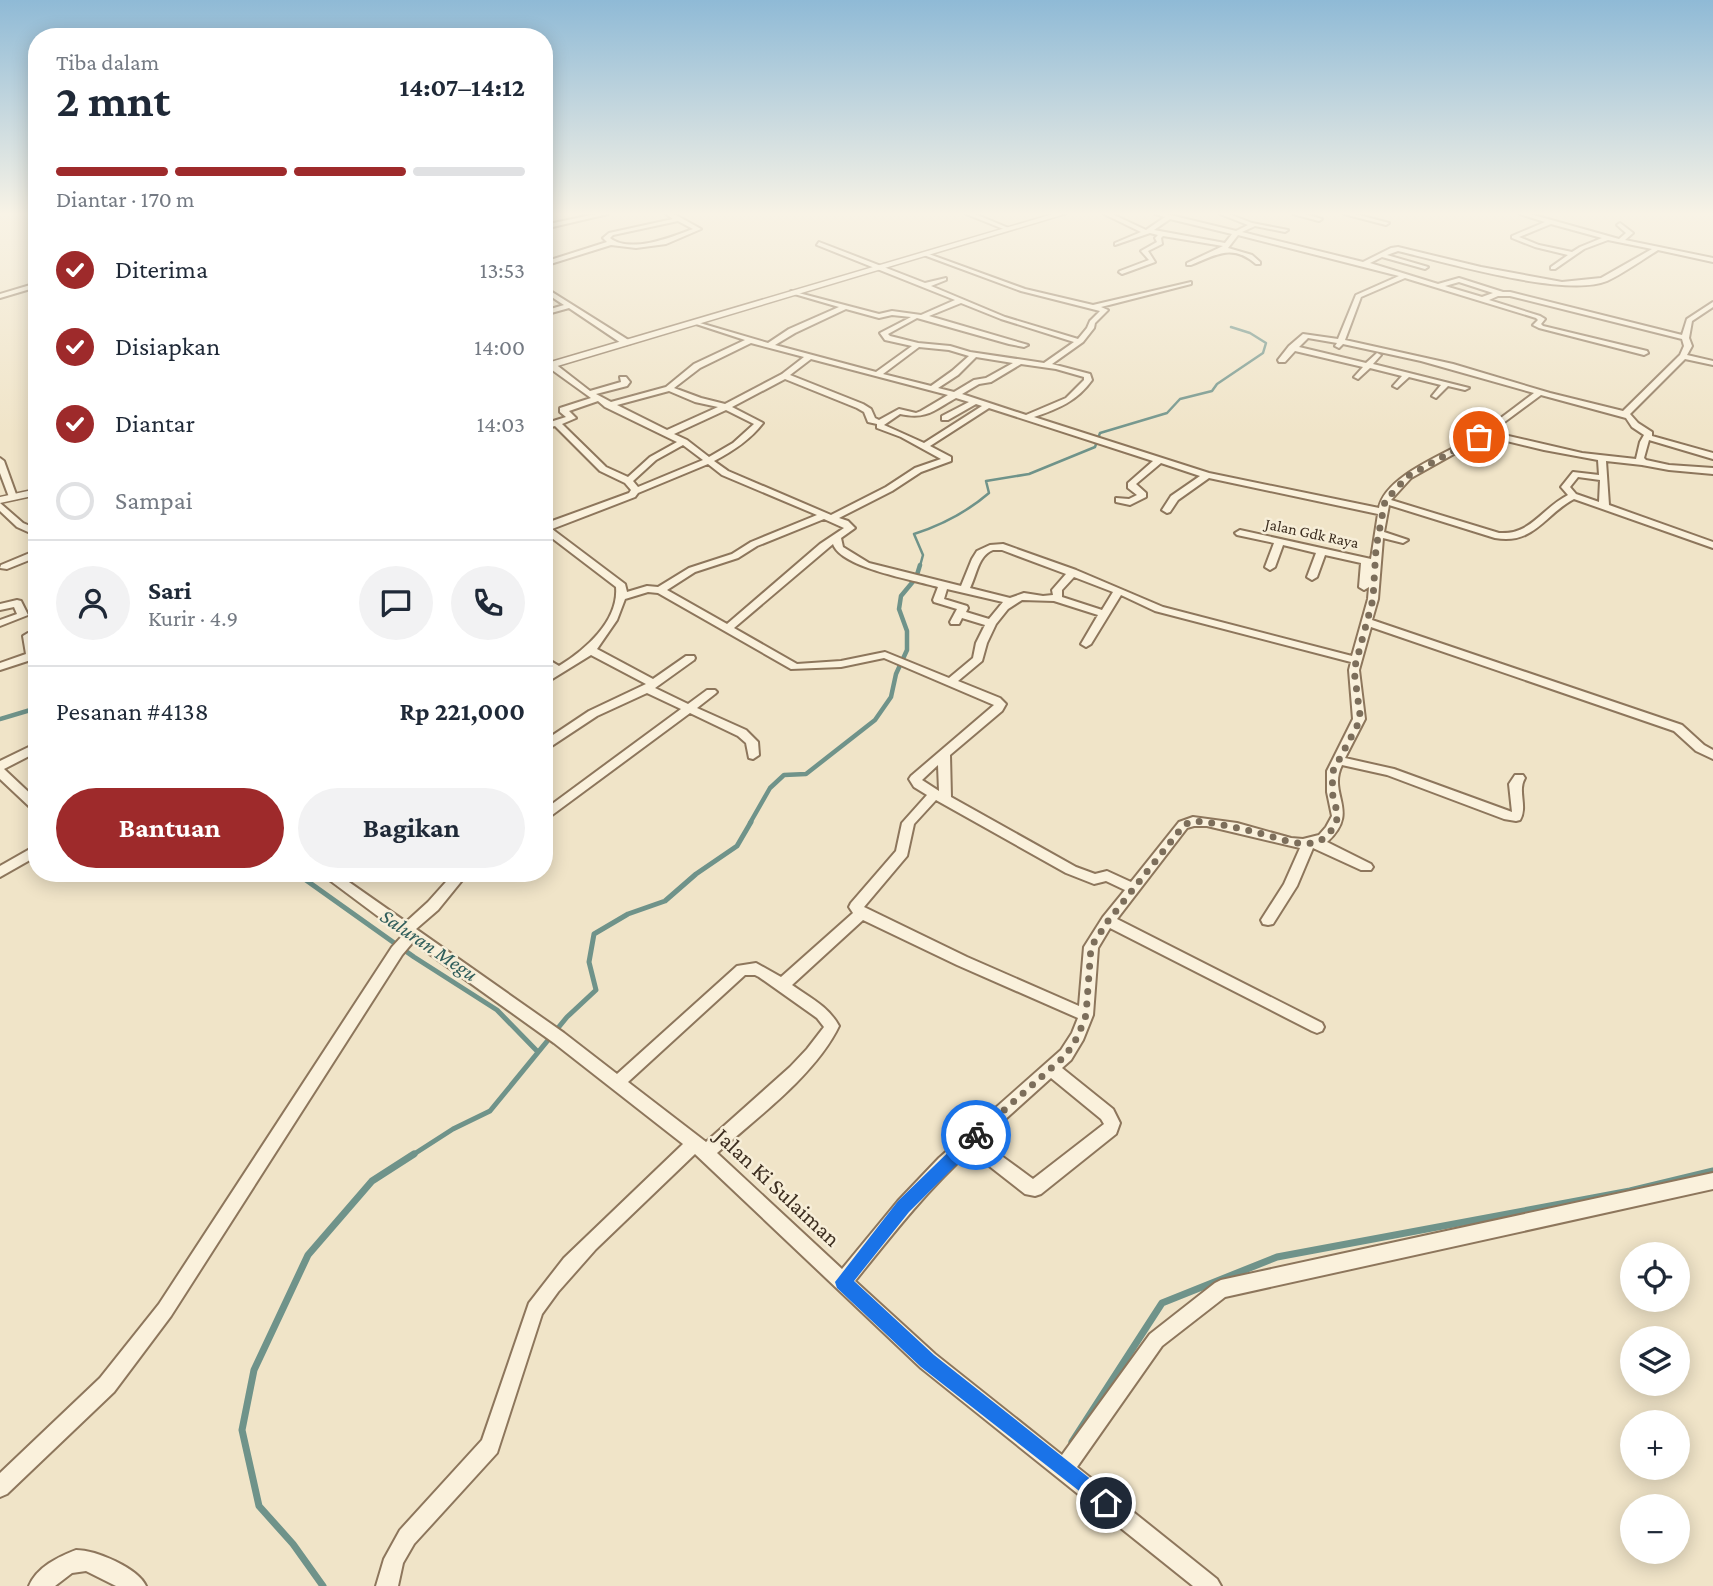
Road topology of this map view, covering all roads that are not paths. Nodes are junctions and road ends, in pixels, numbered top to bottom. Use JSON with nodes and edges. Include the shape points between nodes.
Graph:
{"nodes":[{"id":1,"x":27,"y":288,"type":"edge"},
{"id":2,"x":807,"y":288,"type":"edge"},
{"id":3,"x":928,"y":288,"type":"edge"},
{"id":4,"x":1018,"y":288,"type":"edge"},
{"id":5,"x":1169,"y":288,"type":"edge"},
{"id":6,"x":1376,"y":288,"type":"edge"},
{"id":7,"x":1445,"y":288,"type":"edge"},
{"id":8,"x":1486,"y":288,"type":"edge"},
{"id":9,"x":1514,"y":288,"type":"edge"},
{"id":10,"x":793,"y":292,"type":"junction"},
{"id":11,"x":1502,"y":293,"type":"junction"},
{"id":12,"x":553,"y":295,"type":"edge"},
{"id":13,"x":0,"y":296,"type":"edge"},
{"id":14,"x":1484,"y":299,"type":"junction"},
{"id":15,"x":959,"y":301,"type":"junction"},
{"id":16,"x":1713,"y":304,"type":"edge"},
{"id":17,"x":569,"y":306,"type":"junction"},
{"id":18,"x":1096,"y":306,"type":"junction"},
{"id":19,"x":845,"y":307,"type":"junction"},
{"id":20,"x":553,"y":311,"type":"edge"},
{"id":21,"x":879,"y":316,"type":"junction"},
{"id":22,"x":918,"y":317,"type":"junction"},
{"id":23,"x":1003,"y":317,"type":"junction"},
{"id":24,"x":695,"y":322,"type":"junction"},
{"id":25,"x":896,"y":326,"type":"junction"},
{"id":26,"x":971,"y":331,"type":"junction"},
{"id":27,"x":1685,"y":338,"type":"junction"},
{"id":28,"x":749,"y":341,"type":"junction"},
{"id":29,"x":1078,"y":341,"type":"junction"},
{"id":30,"x":1342,"y":342,"type":"junction"},
{"id":31,"x":627,"y":343,"type":"junction"},
{"id":32,"x":918,"y":345,"type":"junction"},
{"id":33,"x":1024,"y":345,"type":"dead end"},
{"id":34,"x":769,"y":346,"type":"junction"},
{"id":35,"x":1292,"y":348,"type":"junction"},
{"id":36,"x":1644,"y":353,"type":"dead end"},
{"id":37,"x":974,"y":355,"type":"junction"},
{"id":38,"x":1377,"y":355,"type":"dead end"},
{"id":39,"x":1329,"y":356,"type":"junction"},
{"id":40,"x":1683,"y":356,"type":"junction"},
{"id":41,"x":809,"y":357,"type":"junction"},
{"id":42,"x":1282,"y":360,"type":"dead end"},
{"id":43,"x":1021,"y":361,"type":"junction"},
{"id":44,"x":1323,"y":363,"type":"dead end"},
{"id":45,"x":1713,"y":363,"type":"edge"},
{"id":46,"x":553,"y":365,"type":"edge"},
{"id":47,"x":1046,"y":365,"type":"junction"},
{"id":48,"x":1367,"y":365,"type":"junction"},
{"id":49,"x":553,"y":369,"type":"edge"},
{"id":50,"x":876,"y":375,"type":"junction"},
{"id":51,"x":1406,"y":375,"type":"junction"},
{"id":52,"x":785,"y":376,"type":"junction"},
{"id":53,"x":1358,"y":377,"type":"dead end"},
{"id":54,"x":623,"y":379,"type":"dead end"},
{"id":55,"x":1446,"y":384,"type":"junction"},
{"id":56,"x":1397,"y":386,"type":"dead end"},
{"id":57,"x":933,"y":388,"type":"junction"},
{"id":58,"x":1465,"y":388,"type":"dead end"},
{"id":59,"x":669,"y":389,"type":"junction"},
{"id":60,"x":1539,"y":393,"type":"junction"},
{"id":61,"x":956,"y":395,"type":"junction"},
{"id":62,"x":1436,"y":396,"type":"dead end"},
{"id":63,"x":593,"y":397,"type":"junction"},
{"id":64,"x":976,"y":401,"type":"junction"},
{"id":65,"x":608,"y":405,"type":"junction"},
{"id":66,"x":989,"y":405,"type":"junction"},
{"id":67,"x":726,"y":407,"type":"junction"},
{"id":68,"x":899,"y":411,"type":"junction"},
{"id":69,"x":869,"y":414,"type":"junction"},
{"id":70,"x":1625,"y":414,"type":"junction"},
{"id":71,"x":1028,"y":417,"type":"junction"},
{"id":72,"x":945,"y":418,"type":"dead end"},
{"id":73,"x":556,"y":423,"type":"junction"},
{"id":74,"x":880,"y":423,"type":"junction"},
{"id":75,"x":553,"y":424,"type":"edge"},
{"id":76,"x":668,"y":433,"type":"junction"},
{"id":77,"x":1484,"y":433,"type":"junction"},
{"id":78,"x":1647,"y":437,"type":"junction"},
{"id":79,"x":1097,"y":441,"type":"joint"},
{"id":80,"x":684,"y":442,"type":"junction"},
{"id":81,"x":926,"y":445,"type":"junction"},
{"id":82,"x":1713,"y":456,"type":"edge"},
{"id":83,"x":710,"y":460,"type":"junction"},
{"id":84,"x":1602,"y":460,"type":"junction"},
{"id":85,"x":0,"y":461,"type":"edge"},
{"id":86,"x":1158,"y":461,"type":"junction"},
{"id":87,"x":1643,"y":462,"type":"junction"},
{"id":88,"x":1713,"y":471,"type":"edge"},
{"id":89,"x":1207,"y":475,"type":"junction"},
{"id":90,"x":1604,"y":478,"type":"junction"},
{"id":91,"x":628,"y":481,"type":"junction"},
{"id":92,"x":636,"y":491,"type":"junction"},
{"id":93,"x":28,"y":494,"type":"edge"},
{"id":94,"x":1573,"y":496,"type":"junction"},
{"id":95,"x":13,"y":497,"type":"junction"},
{"id":96,"x":1119,"y":500,"type":"dead end"},
{"id":97,"x":1385,"y":501,"type":"junction"},
{"id":98,"x":0,"y":503,"type":"edge"},
{"id":99,"x":1604,"y":506,"type":"junction"},
{"id":100,"x":1167,"y":510,"type":"dead end"},
{"id":101,"x":1383,"y":512,"type":"junction"},
{"id":102,"x":828,"y":516,"type":"junction"},
{"id":103,"x":553,"y":527,"type":"edge"},
{"id":104,"x":28,"y":529,"type":"edge"},
{"id":105,"x":1240,"y":533,"type":"dead end"},
{"id":106,"x":1379,"y":534,"type":"junction"},
{"id":107,"x":553,"y":535,"type":"edge"},
{"id":108,"x":836,"y":537,"type":"junction"},
{"id":109,"x":1403,"y":540,"type":"dead end"},
{"id":110,"x":1279,"y":542,"type":"junction"},
{"id":111,"x":1713,"y":545,"type":"edge"},
{"id":112,"x":1321,"y":551,"type":"junction"},
{"id":113,"x":28,"y":557,"type":"edge"},
{"id":114,"x":1371,"y":562,"type":"junction"},
{"id":115,"x":4,"y":567,"type":"dead end"},
{"id":116,"x":1270,"y":567,"type":"dead end"},
{"id":117,"x":1073,"y":572,"type":"junction"},
{"id":118,"x":1312,"y":577,"type":"dead end"},
{"id":119,"x":944,"y":585,"type":"junction"},
{"id":120,"x":1364,"y":587,"type":"dead end"},
{"id":121,"x":965,"y":589,"type":"junction"},
{"id":122,"x":660,"y":590,"type":"junction"},
{"id":123,"x":1118,"y":591,"type":"junction"},
{"id":124,"x":622,"y":597,"type":"junction"},
{"id":125,"x":1055,"y":597,"type":"junction"},
{"id":126,"x":1011,"y":601,"type":"junction"},
{"id":127,"x":0,"y":607,"type":"edge"},
{"id":128,"x":1104,"y":614,"type":"junction"},
{"id":129,"x":1367,"y":622,"type":"junction"},
{"id":130,"x":0,"y":623,"type":"edge"},
{"id":131,"x":990,"y":623,"type":"junction"},
{"id":132,"x":727,"y":629,"type":"junction"},
{"id":133,"x":1086,"y":644,"type":"dead end"},
{"id":134,"x":590,"y":650,"type":"junction"},
{"id":135,"x":28,"y":656,"type":"edge"},
{"id":136,"x":690,"y":658,"type":"dead end"},
{"id":137,"x":1356,"y":660,"type":"junction"},
{"id":138,"x":553,"y":666,"type":"edge"},
{"id":139,"x":0,"y":667,"type":"edge"},
{"id":140,"x":558,"y":670,"type":"junction"},
{"id":141,"x":553,"y":674,"type":"edge"},
{"id":142,"x":951,"y":682,"type":"junction"},
{"id":143,"x":650,"y":686,"type":"junction"},
{"id":144,"x":711,"y":691,"type":"dead end"},
{"id":145,"x":688,"y":709,"type":"junction"},
{"id":146,"x":553,"y":738,"type":"edge"},
{"id":147,"x":28,"y":752,"type":"edge"},
{"id":148,"x":944,"y":754,"type":"junction"},
{"id":149,"x":753,"y":755,"type":"dead end"},
{"id":150,"x":1713,"y":755,"type":"edge"},
{"id":151,"x":1337,"y":760,"type":"junction"},
{"id":152,"x":0,"y":766,"type":"edge"},
{"id":153,"x":0,"y":772,"type":"edge"},
{"id":154,"x":1519,"y":778,"type":"dead end"},
{"id":155,"x":940,"y":797,"type":"junction"},
{"id":156,"x":28,"y":798,"type":"edge"},
{"id":157,"x":553,"y":810,"type":"edge"},
{"id":158,"x":1312,"y":844,"type":"junction"},
{"id":159,"x":28,"y":855,"type":"edge"},
{"id":160,"x":1366,"y":867,"type":"dead end"},
{"id":161,"x":0,"y":872,"type":"edge"},
{"id":162,"x":337,"y":882,"type":"edge"},
{"id":163,"x":454,"y":882,"type":"edge"},
{"id":164,"x":1133,"y":888,"type":"junction"},
{"id":165,"x":862,"y":913,"type":"junction"},
{"id":166,"x":1268,"y":920,"type":"dead end"},
{"id":167,"x":1108,"y":921,"type":"junction"},
{"id":168,"x":405,"y":940,"type":"junction"},
{"id":169,"x":782,"y":985,"type":"junction"},
{"id":170,"x":1086,"y":1015,"type":"junction"},
{"id":171,"x":1317,"y":1027,"type":"dead end"},
{"id":172,"x":1052,"y":1069,"type":"junction"},
{"id":173,"x":617,"y":1083,"type":"junction"},
{"id":174,"x":969,"y":1141,"type":"junction"},
{"id":175,"x":700,"y":1148,"type":"junction"},
{"id":176,"x":1713,"y":1181,"type":"edge"},
{"id":177,"x":843,"y":1282,"type":"junction"},
{"id":178,"x":1064,"y":1469,"type":"junction"},
{"id":179,"x":0,"y":1487,"type":"edge"},
{"id":180,"x":40,"y":1586,"type":"edge"},
{"id":181,"x":135,"y":1586,"type":"edge"},
{"id":182,"x":387,"y":1586,"type":"edge"},
{"id":183,"x":1210,"y":1586,"type":"edge"}],
"edges":[{"from":1,"to":13,"type":"street"},
{"from":2,"to":10,"type":"street"},
{"from":3,"to":15,"type":"street"},
{"from":4,"to":18,"type":"street"},
{"from":5,"to":18,"type":"street"},
{"from":6,"to":30,"type":"street","via":[[1358,296]]},
{"from":7,"to":14,"type":"street"},
{"from":8,"to":11,"type":"street"},
{"from":9,"to":11,"type":"street"},
{"from":10,"to":19,"type":"street"},
{"from":10,"to":24,"type":"street"},
{"from":11,"to":14,"type":"street"},
{"from":11,"to":27,"type":"street"},
{"from":12,"to":17,"type":"street"},
{"from":14,"to":36,"type":"street","via":[[1542,319],[1537,325],[1541,327]]},
{"from":15,"to":22,"type":"street"},
{"from":15,"to":23,"type":"street"},
{"from":16,"to":27,"type":"street","via":[[1689,320]]},
{"from":17,"to":20,"type":"street"},
{"from":17,"to":31,"type":"street"},
{"from":18,"to":29,"type":"street","via":[[1105,311]]},
{"from":19,"to":21,"type":"street"},
{"from":19,"to":34,"type":"street"},
{"from":21,"to":22,"type":"street","via":[[890,312]]},
{"from":21,"to":25,"type":"street"},
{"from":22,"to":25,"type":"street"},
{"from":22,"to":26,"type":"street"},
{"from":23,"to":26,"type":"street"},
{"from":23,"to":29,"type":"street"},
{"from":24,"to":28,"type":"street"},
{"from":24,"to":31,"type":"street"},
{"from":25,"to":32,"type":"street","via":[[884,333],[888,338]]},
{"from":26,"to":33,"type":"street"},
{"from":27,"to":40,"type":"street","via":[[1688,346]]},
{"from":28,"to":34,"type":"street"},
{"from":28,"to":59,"type":"street","via":[[697,366]]},
{"from":29,"to":47,"type":"street"},
{"from":30,"to":35,"type":"street","via":[[1306,337]]},
{"from":30,"to":39,"type":"street"},
{"from":30,"to":60,"type":"street","via":[[1496,378]]},
{"from":31,"to":46,"type":"street"},
{"from":32,"to":37,"type":"street"},
{"from":32,"to":50,"type":"street"},
{"from":34,"to":41,"type":"street"},
{"from":35,"to":39,"type":"street"},
{"from":35,"to":42,"type":"street"},
{"from":37,"to":43,"type":"street"},
{"from":37,"to":57,"type":"street"},
{"from":38,"to":48,"type":"street"},
{"from":39,"to":44,"type":"street"},
{"from":39,"to":48,"type":"street"},
{"from":40,"to":45,"type":"street"},
{"from":40,"to":70,"type":"street"},
{"from":41,"to":50,"type":"street"},
{"from":41,"to":52,"type":"street"},
{"from":43,"to":47,"type":"street"},
{"from":43,"to":61,"type":"street"},
{"from":47,"to":71,"type":"street","via":[[1083,373],[1088,380],[1065,404]]},
{"from":48,"to":51,"type":"street"},
{"from":48,"to":53,"type":"street"},
{"from":49,"to":63,"type":"street"},
{"from":50,"to":57,"type":"street"},
{"from":51,"to":55,"type":"street"},
{"from":51,"to":56,"type":"street"},
{"from":52,"to":67,"type":"street"},
{"from":52,"to":69,"type":"street","via":[[860,406]]},
{"from":54,"to":63,"type":"street","via":[[624,384]]},
{"from":55,"to":58,"type":"street"},
{"from":55,"to":62,"type":"street"},
{"from":57,"to":61,"type":"street"},
{"from":59,"to":65,"type":"street"},
{"from":59,"to":67,"type":"street"},
{"from":60,"to":70,"type":"street"},
{"from":60,"to":77,"type":"street"},
{"from":61,"to":64,"type":"street"},
{"from":61,"to":68,"type":"street","via":[[919,415]]},
{"from":63,"to":65,"type":"street"},
{"from":63,"to":73,"type":"street","via":[[564,410],[572,418]]},
{"from":64,"to":66,"type":"street"},
{"from":64,"to":72,"type":"street"},
{"from":65,"to":76,"type":"street"},
{"from":66,"to":71,"type":"street"},
{"from":66,"to":81,"type":"street"},
{"from":67,"to":76,"type":"street"},
{"from":67,"to":83,"type":"street","via":[[759,426]]},
{"from":68,"to":69,"type":"street"},
{"from":68,"to":74,"type":"street"},
{"from":69,"to":74,"type":"street"},
{"from":70,"to":78,"type":"street","via":[[1648,431]]},
{"from":71,"to":79,"type":"street"},
{"from":73,"to":75,"type":"street"},
{"from":73,"to":91,"type":"street","via":[[603,469]]},
{"from":74,"to":81,"type":"street"},
{"from":76,"to":80,"type":"street"},
{"from":77,"to":84,"type":"street"},
{"from":77,"to":97,"type":"street","via":[[1408,476]]},
{"from":78,"to":82,"type":"street"},
{"from":78,"to":87,"type":"street","via":[[1640,458]]},
{"from":79,"to":86,"type":"street"},
{"from":80,"to":83,"type":"street"},
{"from":80,"to":91,"type":"street","via":[[662,453]]},
{"from":81,"to":102,"type":"street","via":[[947,461],[918,470],[889,489]]},
{"from":83,"to":92,"type":"street"},
{"from":83,"to":102,"type":"street","via":[[733,477]]},
{"from":84,"to":87,"type":"street"},
{"from":84,"to":90,"type":"street"},
{"from":85,"to":95,"type":"street"},
{"from":86,"to":89,"type":"street"},
{"from":86,"to":96,"type":"street","via":[[1132,483],[1143,495],[1130,502]]},
{"from":87,"to":88,"type":"street","via":[[1673,470]]},
{"from":89,"to":100,"type":"street","via":[[1178,494]]},
{"from":89,"to":101,"type":"street"},
{"from":90,"to":94,"type":"street","via":[[1576,474],[1565,487]]},
{"from":90,"to":99,"type":"street"},
{"from":91,"to":92,"type":"street"},
{"from":92,"to":103,"type":"street"},
{"from":93,"to":95,"type":"street"},
{"from":94,"to":97,"type":"street","via":[[1525,534],[1513,537]]},
{"from":94,"to":99,"type":"street"},
{"from":95,"to":98,"type":"street"},
{"from":97,"to":101,"type":"street"},
{"from":98,"to":104,"type":"street"},
{"from":99,"to":111,"type":"street"},
{"from":101,"to":106,"type":"street"},
{"from":102,"to":108,"type":"street","via":[[850,526]]},
{"from":102,"to":122,"type":"street","via":[[692,570]]},
{"from":105,"to":110,"type":"street","name":"Jalan Gdk Raya"},
{"from":106,"to":109,"type":"street"},
{"from":106,"to":114,"type":"street"},
{"from":107,"to":124,"type":"street","via":[[621,586]]},
{"from":108,"to":119,"type":"street","via":[[839,548],[866,565]]},
{"from":108,"to":132,"type":"street"},
{"from":110,"to":112,"type":"street","name":"Jalan Gdk Raya"},
{"from":110,"to":116,"type":"street"},
{"from":112,"to":114,"type":"street","name":"Jalan Gdk Raya"},
{"from":112,"to":118,"type":"street"},
{"from":113,"to":115,"type":"street"},
{"from":114,"to":120,"type":"street"},
{"from":114,"to":129,"type":"street","via":[[1375,586]]},
{"from":117,"to":121,"type":"street","via":[[1003,547],[988,547],[974,562]]},
{"from":117,"to":123,"type":"street"},
{"from":117,"to":125,"type":"street"},
{"from":119,"to":121,"type":"street"},
{"from":119,"to":131,"type":"street","via":[[938,600],[960,605],[958,618]]},
{"from":121,"to":126,"type":"street"},
{"from":122,"to":124,"type":"street"},
{"from":122,"to":132,"type":"street"},
{"from":123,"to":128,"type":"street"},
{"from":123,"to":137,"type":"street","via":[[1159,609]]},
{"from":124,"to":134,"type":"street"},
{"from":125,"to":126,"type":"street","via":[[1023,596]]},
{"from":125,"to":128,"type":"street"},
{"from":126,"to":131,"type":"street"},
{"from":127,"to":130,"type":"street","via":[[17,603],[23,615]]},
{"from":128,"to":133,"type":"street"},
{"from":129,"to":137,"type":"street"},
{"from":129,"to":150,"type":"street","via":[[1678,728]]},
{"from":131,"to":142,"type":"street","via":[[977,650],[978,659]]},
{"from":132,"to":142,"type":"street","via":[[795,667],[876,656],[900,660]]},
{"from":134,"to":140,"type":"street"},
{"from":134,"to":143,"type":"street"},
{"from":135,"to":139,"type":"street"},
{"from":136,"to":143,"type":"street"},
{"from":137,"to":151,"type":"street","via":[[1358,724]]},
{"from":138,"to":140,"type":"street"},
{"from":140,"to":141,"type":"street"},
{"from":142,"to":148,"type":"street","via":[[1000,704]]},
{"from":143,"to":145,"type":"street"},
{"from":143,"to":146,"type":"street","via":[[593,712]]},
{"from":144,"to":145,"type":"street"},
{"from":145,"to":149,"type":"street","via":[[742,733],[752,742]]},
{"from":145,"to":157,"type":"street"},
{"from":147,"to":152,"type":"street"},
{"from":148,"to":155,"type":"street"},
{"from":148,"to":155,"type":"street","via":[[915,777],[918,784]]},
{"from":151,"to":154,"type":"street","via":[[1390,772],[1516,817]]},
{"from":151,"to":158,"type":"street","via":[[1332,776],[1338,816],[1328,835]]},
{"from":153,"to":156,"type":"street"},
{"from":155,"to":164,"type":"street","via":[[1071,870],[1094,879],[1107,876]]},
{"from":155,"to":165,"type":"street","via":[[908,823],[902,853],[856,905]]},
{"from":158,"to":160,"type":"street"},
{"from":158,"to":164,"type":"street","via":[[1192,821]]},
{"from":158,"to":166,"type":"street"},
{"from":159,"to":161,"type":"street"},
{"from":162,"to":168,"type":"street","name":"Jalan Ki Sulaiman"},
{"from":163,"to":168,"type":"street"},
{"from":164,"to":167,"type":"street"},
{"from":165,"to":169,"type":"street"},
{"from":165,"to":170,"type":"street"},
{"from":167,"to":170,"type":"street","via":[[1088,953]]},
{"from":167,"to":171,"type":"street"},
{"from":168,"to":173,"type":"street","name":"Jalan Ki Sulaiman","via":[[553,1034]]},
{"from":168,"to":179,"type":"street","via":[[165,1310],[107,1385]]},
{"from":169,"to":173,"type":"street","via":[[756,969],[738,972]]},
{"from":169,"to":175,"type":"street","via":[[822,1014],[832,1029],[796,1070]]},
{"from":170,"to":172,"type":"street","via":[[1078,1036]]},
{"from":172,"to":174,"type":"street"},
{"from":172,"to":174,"type":"street","via":[[1107,1114],[1110,1129],[1035,1188]]},
{"from":173,"to":175,"type":"street","name":"Jalan Ki Sulaiman"},
{"from":174,"to":177,"type":"street","via":[[904,1207]]},
{"from":175,"to":177,"type":"street","name":"Jalan Ki Sulaiman"},
{"from":175,"to":182,"type":"street","via":[[610,1224],[548,1289],[536,1309],[490,1446],[407,1537],[394,1559]]},
{"from":176,"to":178,"type":"street","via":[[1221,1289],[1156,1340]]},
{"from":177,"to":178,"type":"street","name":"Jalan Ki Sulaiman","via":[[928,1361]]},
{"from":178,"to":183,"type":"street","name":"Jalan Ki Sulaiman"},
{"from":180,"to":181,"type":"street","via":[[69,1561],[82,1560],[101,1564]]}]}
